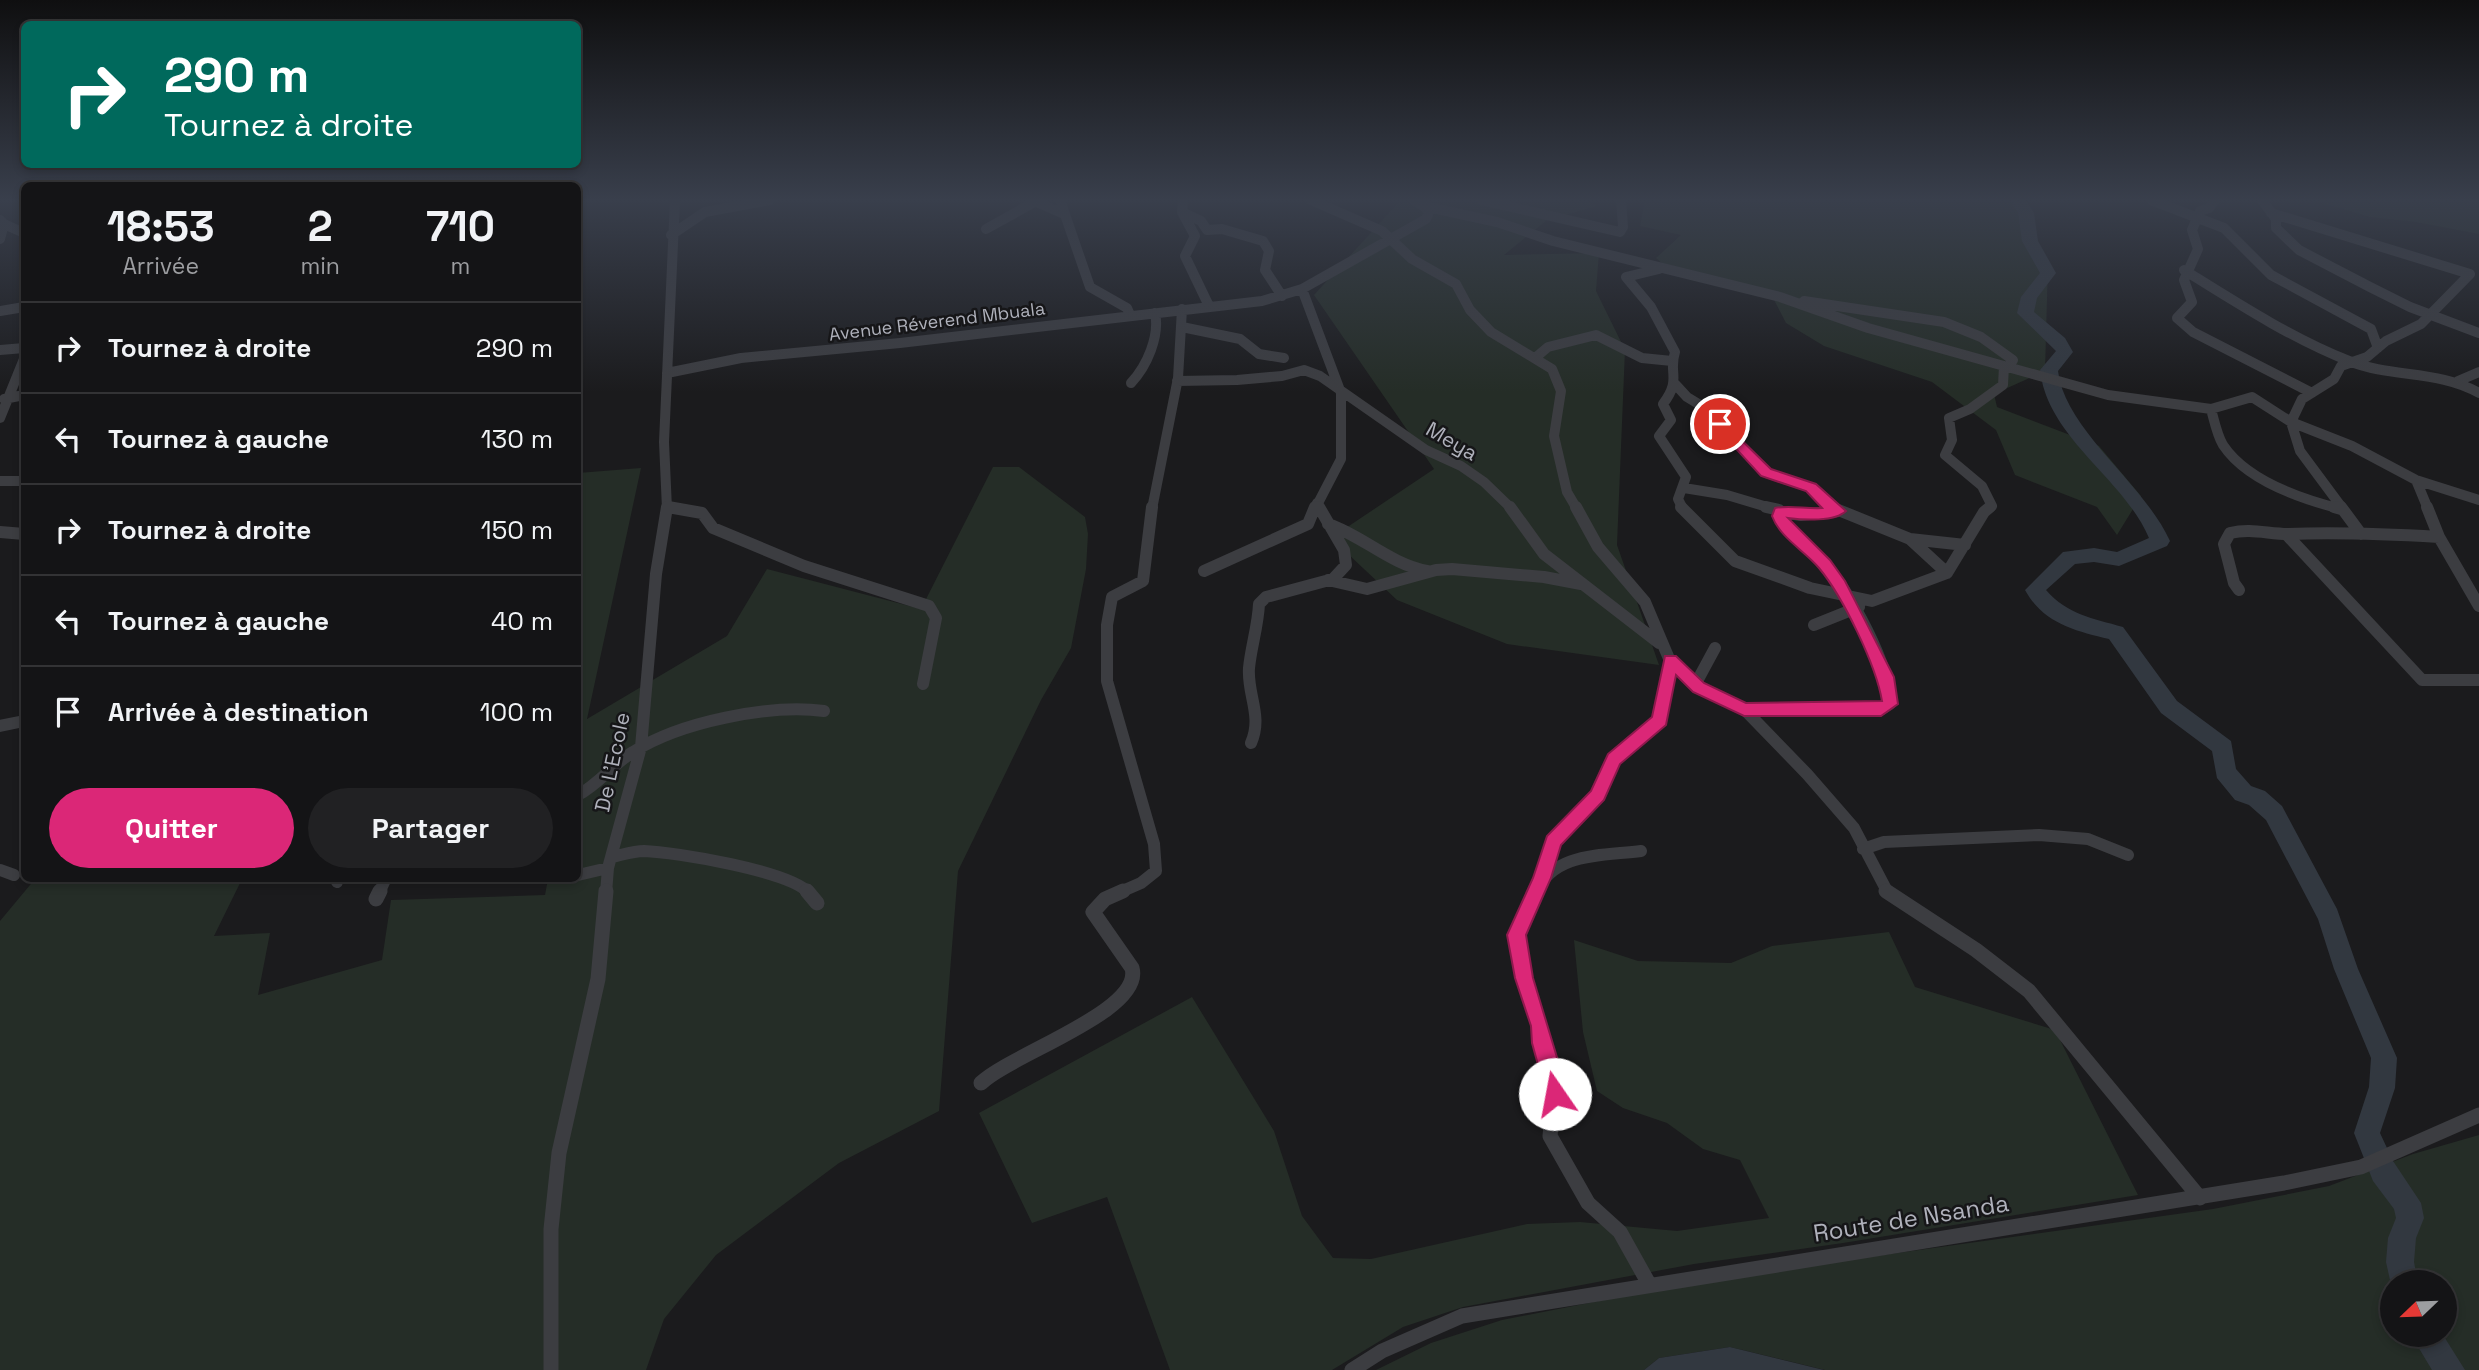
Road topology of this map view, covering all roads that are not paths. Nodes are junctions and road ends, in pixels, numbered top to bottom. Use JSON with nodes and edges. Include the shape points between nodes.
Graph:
{"nodes":[{"id":1,"x":670,"y":264,"type":"edge"},
{"id":2,"x":1082,"y":264,"type":"edge"},
{"id":3,"x":1188,"y":264,"type":"edge"},
{"id":4,"x":1266,"y":264,"type":"edge"},
{"id":5,"x":1348,"y":264,"type":"edge"},
{"id":6,"x":1421,"y":264,"type":"edge"},
{"id":7,"x":1631,"y":264,"type":"edge"},
{"id":8,"x":1646,"y":264,"type":"edge"},
{"id":9,"x":2188,"y":264,"type":"edge"},
{"id":10,"x":2257,"y":264,"type":"edge"},
{"id":11,"x":2327,"y":264,"type":"edge"},
{"id":12,"x":2439,"y":264,"type":"edge"},
{"id":13,"x":1660,"y":269,"type":"junction"},
{"id":14,"x":2184,"y":270,"type":"junction"},
{"id":15,"x":1626,"y":277,"type":"junction"},
{"id":16,"x":1302,"y":289,"type":"junction"},
{"id":17,"x":1282,"y":296,"type":"junction"},
{"id":18,"x":1790,"y":300,"type":"junction"},
{"id":19,"x":1209,"y":306,"type":"junction"},
{"id":20,"x":21,"y":308,"type":"edge"},
{"id":21,"x":1182,"y":309,"type":"junction"},
{"id":22,"x":0,"y":311,"type":"edge"},
{"id":23,"x":1155,"y":313,"type":"junction"},
{"id":24,"x":2428,"y":314,"type":"junction"},
{"id":25,"x":1130,"y":315,"type":"junction"},
{"id":26,"x":1182,"y":327,"type":"junction"},
{"id":27,"x":2479,"y":333,"type":"edge"},
{"id":28,"x":21,"y":348,"type":"edge"},
{"id":29,"x":2378,"y":348,"type":"junction"},
{"id":30,"x":0,"y":350,"type":"edge"},
{"id":31,"x":1284,"y":358,"type":"dead end"},
{"id":32,"x":1535,"y":358,"type":"junction"},
{"id":33,"x":1672,"y":362,"type":"junction"},
{"id":34,"x":2351,"y":362,"type":"junction"},
{"id":35,"x":21,"y":365,"type":"edge"},
{"id":36,"x":2006,"y":367,"type":"junction"},
{"id":37,"x":2479,"y":372,"type":"edge"},
{"id":38,"x":667,"y":373,"type":"junction"},
{"id":39,"x":1177,"y":381,"type":"junction"},
{"id":40,"x":2458,"y":381,"type":"junction"},
{"id":41,"x":1131,"y":383,"type":"dead end"},
{"id":42,"x":1675,"y":384,"type":"junction"},
{"id":43,"x":1341,"y":393,"type":"junction"},
{"id":44,"x":2312,"y":393,"type":"junction"},
{"id":45,"x":2479,"y":393,"type":"edge"},
{"id":46,"x":4,"y":399,"type":"edge"},
{"id":47,"x":2211,"y":409,"type":"junction"},
{"id":48,"x":0,"y":418,"type":"edge"},
{"id":49,"x":2291,"y":422,"type":"junction"},
{"id":50,"x":2416,"y":480,"type":"junction"},
{"id":51,"x":0,"y":481,"type":"edge"},
{"id":52,"x":21,"y":481,"type":"edge"},
{"id":53,"x":1684,"y":488,"type":"junction"},
{"id":54,"x":2479,"y":500,"type":"edge"},
{"id":55,"x":1317,"y":503,"type":"junction"},
{"id":56,"x":667,"y":507,"type":"junction"},
{"id":57,"x":2341,"y":509,"type":"junction"},
{"id":58,"x":1839,"y":511,"type":"junction"},
{"id":59,"x":1780,"y":512,"type":"junction"},
{"id":60,"x":1328,"y":524,"type":"junction"},
{"id":61,"x":0,"y":532,"type":"edge"},
{"id":62,"x":21,"y":534,"type":"edge"},
{"id":63,"x":2286,"y":534,"type":"junction"},
{"id":64,"x":2361,"y":534,"type":"junction"},
{"id":65,"x":2439,"y":537,"type":"junction"},
{"id":66,"x":1910,"y":539,"type":"junction"},
{"id":67,"x":1965,"y":545,"type":"junction"},
{"id":68,"x":1204,"y":571,"type":"dead end"},
{"id":69,"x":1431,"y":572,"type":"junction"},
{"id":70,"x":1947,"y":573,"type":"junction"},
{"id":71,"x":1328,"y":580,"type":"junction"},
{"id":72,"x":1586,"y":585,"type":"junction"},
{"id":73,"x":2239,"y":590,"type":"dead end"},
{"id":74,"x":1849,"y":604,"type":"junction"},
{"id":75,"x":2479,"y":606,"type":"edge"},
{"id":76,"x":1814,"y":625,"type":"dead end"},
{"id":77,"x":1662,"y":646,"type":"junction"},
{"id":78,"x":1715,"y":648,"type":"dead end"},
{"id":79,"x":1670,"y":661,"type":"junction"},
{"id":80,"x":2479,"y":680,"type":"edge"},
{"id":81,"x":923,"y":684,"type":"dead end"},
{"id":82,"x":1695,"y":685,"type":"junction"},
{"id":83,"x":1744,"y":709,"type":"junction"},
{"id":84,"x":824,"y":711,"type":"dead end"},
{"id":85,"x":21,"y":722,"type":"edge"},
{"id":86,"x":0,"y":726,"type":"edge"},
{"id":87,"x":1251,"y":744,"type":"dead end"},
{"id":88,"x":641,"y":747,"type":"junction"},
{"id":89,"x":581,"y":793,"type":"edge"},
{"id":90,"x":1863,"y":849,"type":"junction"},
{"id":91,"x":1640,"y":852,"type":"dead end"},
{"id":92,"x":2129,"y":855,"type":"dead end"},
{"id":93,"x":610,"y":862,"type":"junction"},
{"id":94,"x":0,"y":870,"type":"edge"},
{"id":95,"x":14,"y":875,"type":"dead end"},
{"id":96,"x":581,"y":875,"type":"edge"},
{"id":97,"x":1542,"y":878,"type":"junction"},
{"id":98,"x":384,"y":882,"type":"edge"},
{"id":99,"x":376,"y":899,"type":"dead end"},
{"id":100,"x":817,"y":903,"type":"dead end"},
{"id":101,"x":981,"y":1083,"type":"dead end"},
{"id":102,"x":2479,"y":1115,"type":"edge"},
{"id":103,"x":2361,"y":1167,"type":"joint"},
{"id":104,"x":2200,"y":1198,"type":"junction"},
{"id":105,"x":1649,"y":1284,"type":"junction"},
{"id":106,"x":551,"y":1370,"type":"edge"},
{"id":107,"x":1352,"y":1370,"type":"edge"}],
"edges":[{"from":1,"to":38,"type":"street","name":"De L'Ecole"},
{"from":2,"to":25,"type":"street","via":[[1090,287],[1127,308]]},
{"from":3,"to":19,"type":"street"},
{"from":4,"to":17,"type":"street","via":[[1265,271]]},
{"from":5,"to":16,"type":"street","name":"Avenue Réverend Mbuala"},
{"from":6,"to":32,"type":"street","via":[[1456,284],[1491,332]]},
{"from":7,"to":15,"type":"street"},
{"from":8,"to":13,"type":"street"},
{"from":9,"to":14,"type":"street"},
{"from":10,"to":29,"type":"street","via":[[2371,329]]},
{"from":11,"to":24,"type":"street"},
{"from":12,"to":24,"type":"street","via":[[2470,274]]},
{"from":13,"to":15,"type":"street"},
{"from":13,"to":18,"type":"street"},
{"from":14,"to":34,"type":"street","via":[[2252,313]]},
{"from":14,"to":44,"type":"street","via":[[2183,286],[2192,302],[2179,322]]},
{"from":15,"to":33,"type":"street","via":[[1663,328],[1675,352]]},
{"from":16,"to":17,"type":"street","name":"Avenue Réverend Mbuala"},
{"from":16,"to":43,"type":"street"},
{"from":17,"to":19,"type":"street","name":"Avenue Réverend Mbuala"},
{"from":18,"to":36,"type":"street","via":[[1868,328]]},
{"from":18,"to":36,"type":"street","via":[[1944,322],[1981,337],[2006,354],[2013,360]]},
{"from":19,"to":21,"type":"street","name":"Avenue Réverend Mbuala"},
{"from":20,"to":22,"type":"street"},
{"from":21,"to":23,"type":"street","name":"Avenue Réverend Mbuala"},
{"from":21,"to":26,"type":"street"},
{"from":23,"to":25,"type":"street","name":"Avenue Réverend Mbuala"},
{"from":23,"to":41,"type":"street","via":[[1158,326],[1149,361]]},
{"from":24,"to":27,"type":"street"},
{"from":24,"to":29,"type":"street","via":[[2421,324]]},
{"from":25,"to":38,"type":"street","name":"Avenue Réverend Mbuala","via":[[902,344],[718,360]]},
{"from":26,"to":31,"type":"street","via":[[1228,335],[1259,354]]},
{"from":26,"to":39,"type":"street"},
{"from":28,"to":30,"type":"street"},
{"from":29,"to":34,"type":"street"},
{"from":32,"to":33,"type":"street","via":[[1548,348],[1596,335],[1644,359]]},
{"from":32,"to":77,"type":"street","via":[[1552,369],[1559,382],[1554,436],[1567,492],[1598,547],[1645,602]]},
{"from":33,"to":42,"type":"street","via":[[1677,369]]},
{"from":34,"to":40,"type":"street"},
{"from":34,"to":44,"type":"street"},
{"from":35,"to":46,"type":"street"},
{"from":36,"to":47,"type":"street","via":[[2138,401]]},
{"from":36,"to":67,"type":"street","via":[[2003,385],[1949,418],[1952,440],[1945,455],[1982,486],[1992,506]]},
{"from":37,"to":40,"type":"street"},
{"from":38,"to":56,"type":"street","name":"De L'Ecole"},
{"from":39,"to":43,"type":"street","name":"Meya","via":[[1250,379],[1304,370],[1332,383]]},
{"from":39,"to":101,"type":"street","via":[[1146,539],[1143,581],[1112,597],[1107,625],[1107,681],[1154,845],[1156,871],[1148,883],[1097,903],[1093,912],[1134,970],[1131,991],[1048,1045],[987,1073]]},
{"from":40,"to":45,"type":"street"},
{"from":42,"to":53,"type":"street","via":[[1662,404],[1671,420],[1658,436],[1686,477]]},
{"from":42,"to":58,"type":"street","via":[[1710,411],[1760,468],[1811,488]]},
{"from":43,"to":55,"type":"street","via":[[1343,453]]},
{"from":43,"to":72,"type":"street","name":"Meya","via":[[1484,482],[1511,508],[1544,554]]},
{"from":44,"to":49,"type":"street","via":[[2302,399]]},
{"from":46,"to":48,"type":"street"},
{"from":47,"to":49,"type":"street","via":[[2252,397]]},
{"from":47,"to":57,"type":"street","via":[[2221,442],[2233,458],[2306,500]]},
{"from":49,"to":50,"type":"street","via":[[2352,446]]},
{"from":49,"to":57,"type":"street","via":[[2300,451]]},
{"from":50,"to":54,"type":"street"},
{"from":50,"to":65,"type":"street"},
{"from":51,"to":52,"type":"street"},
{"from":53,"to":59,"type":"street","via":[[1727,495]]},
{"from":53,"to":74,"type":"street","via":[[1678,499],[1681,508],[1735,561]]},
{"from":55,"to":60,"type":"street"},
{"from":55,"to":68,"type":"street","via":[[1308,524],[1300,530]]},
{"from":56,"to":81,"type":"street","via":[[702,513],[713,528],[804,566],[929,606],[936,618]]},
{"from":56,"to":88,"type":"street","name":"De L'Ecole","via":[[656,574]]},
{"from":57,"to":64,"type":"street"},
{"from":58,"to":59,"type":"street"},
{"from":58,"to":66,"type":"street"},
{"from":59,"to":74,"type":"street","via":[[1782,523],[1824,564]]},
{"from":60,"to":69,"type":"street","via":[[1364,540],[1406,568]]},
{"from":60,"to":71,"type":"street","via":[[1347,560],[1340,575]]},
{"from":61,"to":62,"type":"street"},
{"from":63,"to":64,"type":"street"},
{"from":63,"to":73,"type":"street","via":[[2246,529],[2225,539],[2232,579]]},
{"from":63,"to":80,"type":"street","via":[[2422,680]]},
{"from":64,"to":65,"type":"street"},
{"from":65,"to":75,"type":"street"},
{"from":66,"to":67,"type":"street"},
{"from":66,"to":70,"type":"street","via":[[1916,548],[1940,561]]},
{"from":67,"to":70,"type":"street"},
{"from":69,"to":71,"type":"street","via":[[1367,589]]},
{"from":69,"to":72,"type":"street","via":[[1452,569],[1530,575]]},
{"from":70,"to":74,"type":"street","via":[[1872,601]]},
{"from":71,"to":87,"type":"street","via":[[1266,597],[1259,604],[1249,670],[1256,717]]},
{"from":72,"to":77,"type":"street","name":"Meya"},
{"from":74,"to":76,"type":"street"},
{"from":74,"to":83,"type":"street","via":[[1886,677],[1890,704],[1881,709]]},
{"from":77,"to":79,"type":"street"},
{"from":78,"to":82,"type":"street"},
{"from":79,"to":82,"type":"street"},
{"from":79,"to":97,"type":"street","via":[[1660,720],[1614,759],[1598,795],[1553,841]]},
{"from":82,"to":83,"type":"street"},
{"from":83,"to":90,"type":"street","via":[[1854,828]]},
{"from":84,"to":88,"type":"street","via":[[743,714]]},
{"from":85,"to":86,"type":"street"},
{"from":88,"to":89,"type":"street"},
{"from":88,"to":93,"type":"street","name":"De L'Ecole"},
{"from":90,"to":92,"type":"street","via":[[1895,842],[2039,835],[2088,839]]},
{"from":90,"to":104,"type":"street","via":[[1890,895],[1976,950],[2029,991]]},
{"from":91,"to":97,"type":"street","via":[[1572,860]]},
{"from":93,"to":96,"type":"street","via":[[593,874]]},
{"from":93,"to":100,"type":"street","via":[[640,851],[671,853],[784,877],[803,886]]},
{"from":93,"to":106,"type":"street","name":"De L'Ecole","via":[[598,979],[559,1153],[551,1229]]},
{"from":94,"to":95,"type":"street"},
{"from":97,"to":105,"type":"street","via":[[1517,935],[1555,1094],[1550,1136],[1588,1203],[1620,1232]]},
{"from":98,"to":99,"type":"street"},
{"from":102,"to":103,"type":"street","name":"Route de Nsanda"},
{"from":103,"to":104,"type":"street","name":"Route de Nsanda"},
{"from":104,"to":105,"type":"street","name":"Route de Nsanda"},
{"from":105,"to":107,"type":"street","name":"Route de Nsanda","via":[[1462,1316],[1382,1351]]}]}
